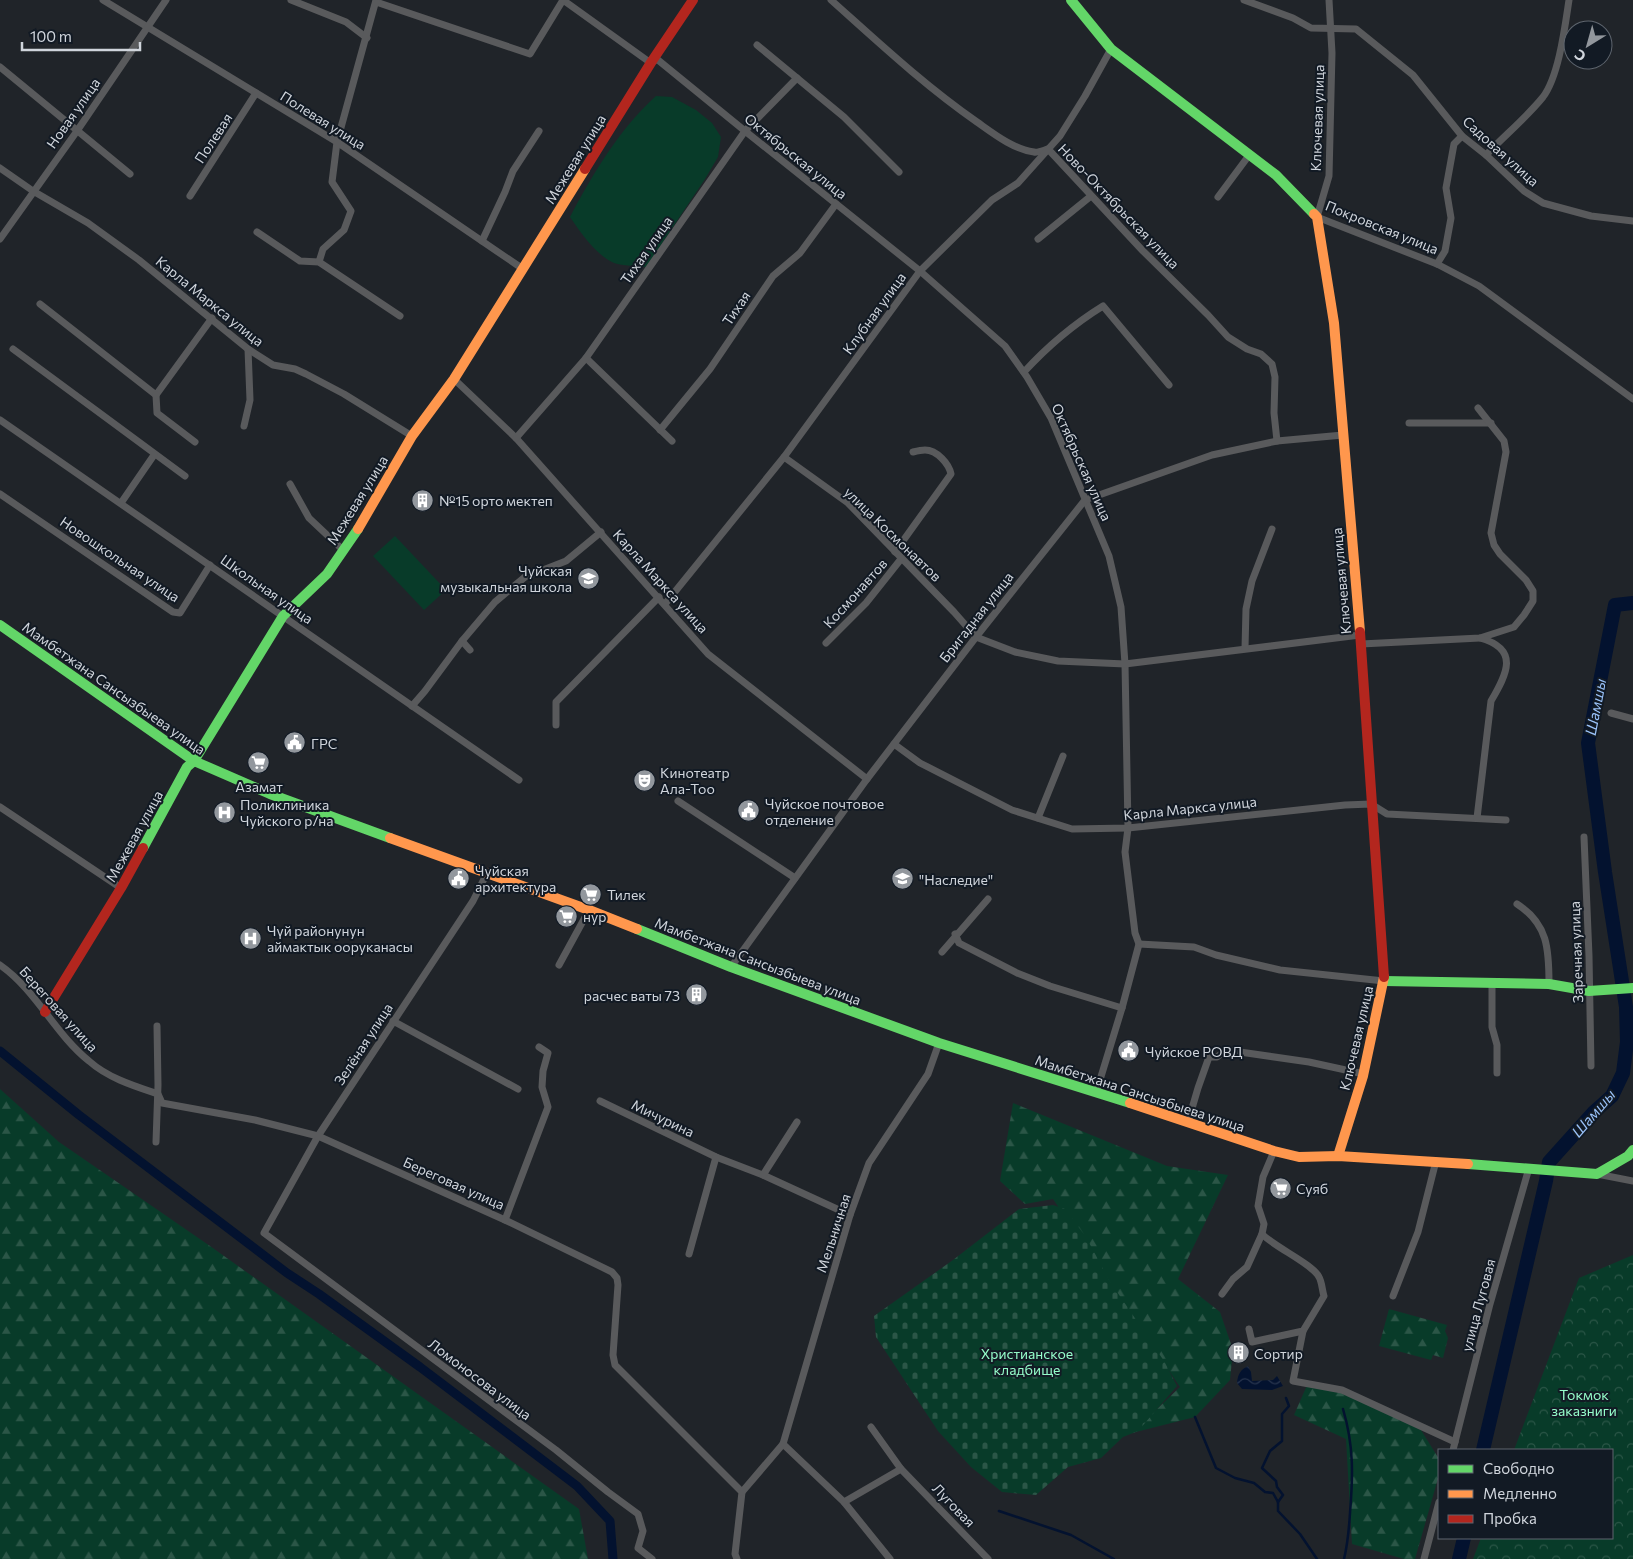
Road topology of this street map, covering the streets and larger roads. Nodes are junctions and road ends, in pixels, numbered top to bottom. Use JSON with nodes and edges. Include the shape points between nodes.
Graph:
{"nodes":[{"id":1,"x":103,"y":0,"type":"edge"},
{"id":2,"x":166,"y":0,"type":"edge"},
{"id":3,"x":291,"y":0,"type":"edge"},
{"id":4,"x":563,"y":0,"type":"edge"},
{"id":5,"x":694,"y":0,"type":"edge"},
{"id":6,"x":831,"y":0,"type":"edge"},
{"id":7,"x":1071,"y":0,"type":"edge"},
{"id":8,"x":1244,"y":0,"type":"edge"},
{"id":9,"x":1329,"y":0,"type":"edge"},
{"id":10,"x":1569,"y":0,"type":"edge"},
{"id":11,"x":376,"y":1,"type":"edge"},
{"id":12,"x":149,"y":26,"type":"junction"},
{"id":13,"x":1331,"y":30,"type":"junction"},
{"id":14,"x":367,"y":38,"type":"junction"},
{"id":15,"x":757,"y":45,"type":"dead end"},
{"id":16,"x":1111,"y":49,"type":"junction"},
{"id":17,"x":652,"y":61,"type":"junction"},
{"id":18,"x":0,"y":67,"type":"edge"},
{"id":19,"x":797,"y":78,"type":"junction"},
{"id":20,"x":256,"y":93,"type":"junction"},
{"id":21,"x":76,"y":131,"type":"junction"},
{"id":22,"x":539,"y":131,"type":"dead end"},
{"id":23,"x":744,"y":131,"type":"junction"},
{"id":24,"x":1462,"y":136,"type":"junction"},
{"id":25,"x":337,"y":142,"type":"junction"},
{"id":26,"x":1048,"y":149,"type":"junction"},
{"id":27,"x":1250,"y":154,"type":"junction"},
{"id":28,"x":1486,"y":155,"type":"junction"},
{"id":29,"x":0,"y":168,"type":"edge"},
{"id":30,"x":899,"y":172,"type":"dead end"},
{"id":31,"x":130,"y":174,"type":"dead end"},
{"id":32,"x":33,"y":191,"type":"junction"},
{"id":33,"x":190,"y":196,"type":"dead end"},
{"id":34,"x":1092,"y":196,"type":"junction"},
{"id":35,"x":1218,"y":197,"type":"dead end"},
{"id":36,"x":836,"y":204,"type":"junction"},
{"id":37,"x":1317,"y":218,"type":"junction"},
{"id":38,"x":1633,"y":221,"type":"edge"},
{"id":39,"x":257,"y":232,"type":"dead end"},
{"id":40,"x":0,"y":239,"type":"edge"},
{"id":41,"x":1038,"y":239,"type":"dead end"},
{"id":42,"x":482,"y":241,"type":"junction"},
{"id":43,"x":320,"y":262,"type":"junction"},
{"id":44,"x":1437,"y":264,"type":"junction"},
{"id":45,"x":523,"y":269,"type":"junction"},
{"id":46,"x":920,"y":271,"type":"junction"},
{"id":47,"x":40,"y":304,"type":"dead end"},
{"id":48,"x":400,"y":316,"type":"dead end"},
{"id":49,"x":212,"y":318,"type":"junction"},
{"id":50,"x":13,"y":349,"type":"dead end"},
{"id":51,"x":248,"y":349,"type":"junction"},
{"id":52,"x":586,"y":358,"type":"junction"},
{"id":53,"x":1024,"y":372,"type":"junction"},
{"id":54,"x":454,"y":379,"type":"junction"},
{"id":55,"x":1169,"y":385,"type":"dead end"},
{"id":56,"x":156,"y":395,"type":"junction"},
{"id":57,"x":1633,"y":400,"type":"edge"},
{"id":58,"x":1478,"y":408,"type":"dead end"},
{"id":59,"x":0,"y":420,"type":"edge"},
{"id":60,"x":1409,"y":423,"type":"dead end"},
{"id":61,"x":1491,"y":423,"type":"junction"},
{"id":62,"x":244,"y":426,"type":"dead end"},
{"id":63,"x":660,"y":430,"type":"junction"},
{"id":64,"x":1343,"y":435,"type":"junction"},
{"id":65,"x":412,"y":436,"type":"junction"},
{"id":66,"x":516,"y":438,"type":"junction"},
{"id":67,"x":672,"y":441,"type":"dead end"},
{"id":68,"x":195,"y":442,"type":"dead end"},
{"id":69,"x":1276,"y":442,"type":"junction"},
{"id":70,"x":913,"y":452,"type":"dead end"},
{"id":71,"x":154,"y":455,"type":"junction"},
{"id":72,"x":784,"y":458,"type":"junction"},
{"id":73,"x":185,"y":476,"type":"dead end"},
{"id":74,"x":290,"y":484,"type":"dead end"},
{"id":75,"x":0,"y":494,"type":"edge"},
{"id":76,"x":1085,"y":500,"type":"junction"},
{"id":77,"x":121,"y":503,"type":"junction"},
{"id":78,"x":1272,"y":529,"type":"dead end"},
{"id":79,"x":601,"y":532,"type":"junction"},
{"id":80,"x":343,"y":550,"type":"junction"},
{"id":81,"x":895,"y":552,"type":"junction"},
{"id":82,"x":901,"y":559,"type":"junction"},
{"id":83,"x":210,"y":565,"type":"junction"},
{"id":84,"x":659,"y":597,"type":"junction"},
{"id":85,"x":665,"y":604,"type":"junction"},
{"id":86,"x":283,"y":616,"type":"junction"},
{"id":87,"x":0,"y":626,"type":"edge"},
{"id":88,"x":976,"y":637,"type":"junction"},
{"id":89,"x":1480,"y":638,"type":"junction"},
{"id":90,"x":1360,"y":639,"type":"junction"},
{"id":91,"x":462,"y":641,"type":"junction"},
{"id":92,"x":826,"y":643,"type":"dead end"},
{"id":93,"x":1245,"y":648,"type":"junction"},
{"id":94,"x":470,"y":650,"type":"dead end"},
{"id":95,"x":1125,"y":664,"type":"junction"},
{"id":96,"x":412,"y":706,"type":"junction"},
{"id":97,"x":1611,"y":713,"type":"dead end"},
{"id":98,"x":1633,"y":719,"type":"edge"},
{"id":99,"x":556,"y":725,"type":"dead end"},
{"id":100,"x":894,"y":744,"type":"junction"},
{"id":101,"x":1063,"y":756,"type":"dead end"},
{"id":102,"x":194,"y":761,"type":"junction"},
{"id":103,"x":519,"y":780,"type":"dead end"},
{"id":104,"x":867,"y":780,"type":"junction"},
{"id":105,"x":678,"y":800,"type":"dead end"},
{"id":106,"x":1371,"y":804,"type":"junction"},
{"id":107,"x":0,"y":807,"type":"edge"},
{"id":108,"x":1038,"y":818,"type":"junction"},
{"id":109,"x":1477,"y":818,"type":"junction"},
{"id":110,"x":1506,"y":820,"type":"dead end"},
{"id":111,"x":1128,"y":828,"type":"junction"},
{"id":112,"x":1584,"y":837,"type":"dead end"},
{"id":113,"x":488,"y":873,"type":"junction"},
{"id":114,"x":795,"y":878,"type":"junction"},
{"id":115,"x":121,"y":888,"type":"junction"},
{"id":116,"x":988,"y":899,"type":"dead end"},
{"id":117,"x":1517,"y":904,"type":"dead end"},
{"id":118,"x":589,"y":910,"type":"junction"},
{"id":119,"x":955,"y":934,"type":"junction"},
{"id":120,"x":1138,"y":944,"type":"junction"},
{"id":121,"x":942,"y":952,"type":"dead end"},
{"id":122,"x":0,"y":965,"type":"edge"},
{"id":123,"x":560,"y":965,"type":"dead end"},
{"id":124,"x":731,"y":966,"type":"junction"},
{"id":125,"x":1384,"y":981,"type":"junction"},
{"id":126,"x":1492,"y":983,"type":"junction"},
{"id":127,"x":1549,"y":984,"type":"junction"},
{"id":128,"x":1633,"y":988,"type":"edge"},
{"id":129,"x":1589,"y":991,"type":"junction"},
{"id":130,"x":1122,"y":1008,"type":"junction"},
{"id":131,"x":45,"y":1012,"type":"junction"},
{"id":132,"x":393,"y":1021,"type":"junction"},
{"id":133,"x":158,"y":1026,"type":"dead end"},
{"id":134,"x":939,"y":1044,"type":"junction"},
{"id":135,"x":539,"y":1047,"type":"dead end"},
{"id":136,"x":1591,"y":1066,"type":"dead end"},
{"id":137,"x":1497,"y":1073,"type":"dead end"},
{"id":138,"x":1364,"y":1074,"type":"junction"},
{"id":139,"x":518,"y":1090,"type":"dead end"},
{"id":140,"x":1096,"y":1093,"type":"junction"},
{"id":141,"x":158,"y":1094,"type":"junction"},
{"id":142,"x":600,"y":1102,"type":"dead end"},
{"id":143,"x":797,"y":1122,"type":"dead end"},
{"id":144,"x":1188,"y":1122,"type":"junction"},
{"id":145,"x":318,"y":1136,"type":"junction"},
{"id":146,"x":156,"y":1142,"type":"dead end"},
{"id":147,"x":1633,"y":1150,"type":"edge"},
{"id":148,"x":1274,"y":1151,"type":"junction"},
{"id":149,"x":1338,"y":1156,"type":"junction"},
{"id":150,"x":716,"y":1157,"type":"junction"},
{"id":151,"x":1436,"y":1161,"type":"junction"},
{"id":152,"x":1533,"y":1168,"type":"junction"},
{"id":153,"x":1596,"y":1174,"type":"junction"},
{"id":154,"x":763,"y":1175,"type":"junction"},
{"id":155,"x":1633,"y":1181,"type":"edge"},
{"id":156,"x":850,"y":1216,"type":"junction"},
{"id":157,"x":505,"y":1220,"type":"junction"},
{"id":158,"x":264,"y":1233,"type":"joint"},
{"id":159,"x":1262,"y":1234,"type":"junction"},
{"id":160,"x":689,"y":1254,"type":"dead end"},
{"id":161,"x":1222,"y":1294,"type":"dead end"},
{"id":162,"x":1393,"y":1296,"type":"dead end"},
{"id":163,"x":1250,"y":1329,"type":"dead end"},
{"id":164,"x":1304,"y":1331,"type":"junction"},
{"id":165,"x":871,"y":1427,"type":"dead end"},
{"id":166,"x":783,"y":1444,"type":"junction"},
{"id":167,"x":1454,"y":1446,"type":"edge"},
{"id":168,"x":901,"y":1469,"type":"junction"},
{"id":169,"x":742,"y":1492,"type":"junction"},
{"id":170,"x":844,"y":1502,"type":"junction"},
{"id":171,"x":1438,"y":1506,"type":"edge"},
{"id":172,"x":652,"y":1559,"type":"edge"},
{"id":173,"x":737,"y":1559,"type":"edge"},
{"id":174,"x":890,"y":1559,"type":"edge"},
{"id":175,"x":988,"y":1559,"type":"edge"},
{"id":176,"x":1424,"y":1559,"type":"edge"}],
"edges":[{"from":1,"to":12,"type":"street","name":"Полевая улица"},
{"from":2,"to":12,"type":"street","name":"Новая улица"},
{"from":3,"to":14,"type":"street","via":[[346,22]]},
{"from":4,"to":11,"type":"street","name":"Октябрьская улица","via":[[530,54]]},
{"from":4,"to":17,"type":"street","name":"Октябрьская улица"},
{"from":5,"to":17,"type":"street","name":"Межевая улица"},
{"from":6,"to":26,"type":"street","name":"Ново-Октябрьская улица","via":[[954,106],[987,129],[1018,148],[1036,152]]},
{"from":7,"to":16,"type":"street","name":"Покровская улица"},
{"from":8,"to":13,"type":"street","name":"Садовая улица","via":[[1311,28]]},
{"from":9,"to":13,"type":"street","name":"Ключевая улица"},
{"from":10,"to":28,"type":"street","via":[[1562,46],[1544,96]]},
{"from":11,"to":14,"type":"street"},
{"from":12,"to":20,"type":"street","name":"Полевая улица"},
{"from":12,"to":21,"type":"street","name":"Новая улица"},
{"from":13,"to":24,"type":"street","name":"Садовая улица","via":[[1356,29],[1412,75]]},
{"from":13,"to":37,"type":"street","name":"Ключевая улица","via":[[1330,176]]},
{"from":14,"to":25,"type":"street"},
{"from":15,"to":19,"type":"street"},
{"from":16,"to":26,"type":"street","name":"Клубная улица","via":[[1060,136]]},
{"from":16,"to":27,"type":"street","name":"Покровская улица"},
{"from":17,"to":23,"type":"street","name":"Октябрьская улица","via":[[658,60]]},
{"from":17,"to":45,"type":"street","name":"Межевая улица"},
{"from":18,"to":21,"type":"street"},
{"from":19,"to":23,"type":"street","name":"Тихая улица"},
{"from":19,"to":30,"type":"street","via":[[844,117]]},
{"from":20,"to":25,"type":"street","name":"Полевая улица"},
{"from":20,"to":33,"type":"street","name":"Полевая"},
{"from":21,"to":31,"type":"street"},
{"from":21,"to":32,"type":"street","name":"Новая улица"},
{"from":22,"to":42,"type":"street","via":[[513,171]]},
{"from":23,"to":36,"type":"street","name":"Октябрьская улица"},
{"from":23,"to":52,"type":"street","name":"Тихая улица"},
{"from":24,"to":28,"type":"street","name":"Садовая улица"},
{"from":24,"to":44,"type":"street","via":[[1454,144],[1446,188],[1451,218],[1445,251]]},
{"from":25,"to":42,"type":"street","name":"Полевая улица"},
{"from":25,"to":43,"type":"street","via":[[332,182],[351,211],[344,230],[322,248]]},
{"from":26,"to":34,"type":"street","name":"Ново-Октябрьская улица"},
{"from":26,"to":46,"type":"street","name":"Клубная улица","via":[[1018,183],[992,200]]},
{"from":27,"to":35,"type":"street"},
{"from":27,"to":37,"type":"street","name":"Покровская улица","via":[[1276,175]]},
{"from":28,"to":38,"type":"street","name":"Садовая улица","via":[[1524,191],[1544,203],[1591,216]]},
{"from":29,"to":32,"type":"street","name":"Карла Маркса улица"},
{"from":32,"to":40,"type":"street","name":"Новая улица"},
{"from":32,"to":49,"type":"street","name":"Карла Маркса улица","via":[[95,228]]},
{"from":34,"to":41,"type":"street"},
{"from":34,"to":69,"type":"street","name":"Ново-Октябрьская улица","via":[[1228,337],[1261,354],[1272,364]]},
{"from":36,"to":46,"type":"street","name":"Октябрьская улица"},
{"from":36,"to":63,"type":"street","name":"Тихая","via":[[800,253],[773,276],[710,369]]},
{"from":37,"to":44,"type":"street","name":"Покровская улица"},
{"from":37,"to":64,"type":"street","name":"Ключевая улица","via":[[1334,323]]},
{"from":39,"to":43,"type":"street","via":[[300,260]]},
{"from":42,"to":45,"type":"street","name":"Полевая улица"},
{"from":43,"to":48,"type":"street"},
{"from":44,"to":57,"type":"street","name":"Покровская улица","via":[[1479,286]]},
{"from":45,"to":54,"type":"street","name":"Межевая улица"},
{"from":46,"to":53,"type":"street","name":"Октябрьская улица","via":[[1005,346]]},
{"from":46,"to":72,"type":"street","name":"Клубная улица"},
{"from":47,"to":56,"type":"street"},
{"from":49,"to":51,"type":"street","name":"Карла Маркса улица"},
{"from":49,"to":56,"type":"street"},
{"from":50,"to":71,"type":"street"},
{"from":51,"to":62,"type":"street","via":[[250,400]]},
{"from":51,"to":65,"type":"street","name":"Карла Маркса улица","via":[[273,365],[295,369],[337,390]]},
{"from":52,"to":63,"type":"street"},
{"from":52,"to":66,"type":"street","name":"Тихая улица"},
{"from":53,"to":55,"type":"street","via":[[1042,353],[1103,306]]},
{"from":53,"to":76,"type":"street","name":"Октябрьская улица","via":[[1051,418]]},
{"from":54,"to":65,"type":"street","name":"Межевая улица"},
{"from":54,"to":66,"type":"street","name":"Карла Маркса улица"},
{"from":56,"to":68,"type":"street","via":[[157,413]]},
{"from":58,"to":61,"type":"street"},
{"from":59,"to":77,"type":"street","name":"Школьная улица"},
{"from":60,"to":61,"type":"street"},
{"from":61,"to":89,"type":"street","via":[[1504,441],[1506,452],[1491,533],[1500,554],[1533,591],[1533,601],[1514,626]]},
{"from":63,"to":67,"type":"street"},
{"from":64,"to":69,"type":"street"},
{"from":64,"to":90,"type":"street","name":"Ключевая улица"},
{"from":65,"to":80,"type":"street","name":"Межевая улица"},
{"from":66,"to":79,"type":"street","name":"Карла Маркса улица"},
{"from":69,"to":76,"type":"street","via":[[1212,455]]},
{"from":70,"to":81,"type":"street","name":"Космонавтов","via":[[927,449],[938,455],[950,466],[951,474]]},
{"from":71,"to":73,"type":"street"},
{"from":71,"to":77,"type":"street"},
{"from":72,"to":81,"type":"street","name":"улица Космонавтов","via":[[848,503]]},
{"from":72,"to":85,"type":"street","name":"Клубная улица"},
{"from":74,"to":80,"type":"street","via":[[308,518]]},
{"from":75,"to":83,"type":"street","name":"Новошкольная улица","via":[[173,612],[180,613]]},
{"from":76,"to":88,"type":"street","name":"Бригадная улица"},
{"from":76,"to":95,"type":"street","name":"Октябрьская улица","via":[[1109,556],[1121,608]]},
{"from":77,"to":83,"type":"street","name":"Школьная улица"},
{"from":78,"to":93,"type":"street","via":[[1252,581],[1246,610]]},
{"from":79,"to":84,"type":"street","name":"Карла Маркса улица"},
{"from":79,"to":91,"type":"street","via":[[566,561],[525,577],[494,602]]},
{"from":80,"to":86,"type":"street","name":"Межевая улица","via":[[327,574]]},
{"from":81,"to":82,"type":"street","name":"улица Космонавтов"},
{"from":82,"to":88,"type":"street","name":"улица Космонавтов"},
{"from":82,"to":92,"type":"street","name":"Космонавтов","via":[[866,603]]},
{"from":83,"to":86,"type":"street","name":"Школьная улица"},
{"from":84,"to":85,"type":"street","name":"Карла Маркса улица"},
{"from":84,"to":99,"type":"street","via":[[556,702]]},
{"from":85,"to":104,"type":"street","name":"Карла Маркса улица","via":[[708,654]]},
{"from":86,"to":96,"type":"street","name":"Школьная улица"},
{"from":86,"to":102,"type":"street","name":"Межевая улица"},
{"from":87,"to":102,"type":"street","name":"Мамбетжана Сансызбыева улица"},
{"from":88,"to":95,"type":"street","via":[[1015,652],[1058,661]]},
{"from":88,"to":100,"type":"street","name":"Бригадная улица"},
{"from":89,"to":90,"type":"street"},
{"from":89,"to":109,"type":"street","via":[[1495,642],[1506,656],[1507,671],[1492,701]]},
{"from":90,"to":93,"type":"street"},
{"from":90,"to":106,"type":"street","name":"Ключевая улица"},
{"from":91,"to":94,"type":"street"},
{"from":91,"to":96,"type":"street"},
{"from":93,"to":95,"type":"street"},
{"from":95,"to":111,"type":"street","name":"Октябрьская улица"},
{"from":96,"to":103,"type":"street","name":"Школьная улица"},
{"from":97,"to":98,"type":"street"},
{"from":100,"to":104,"type":"street","name":"Бригадная улица"},
{"from":100,"to":108,"type":"street","name":"Карла Маркса улица","via":[[950,780],[1012,810]]},
{"from":101,"to":108,"type":"street"},
{"from":102,"to":113,"type":"street","name":"Мамбетжана Сансызбыева улица","via":[[270,794]]},
{"from":102,"to":115,"type":"street","name":"Межевая улица","via":[[187,767]]},
{"from":104,"to":114,"type":"street","name":"Бригадная улица"},
{"from":105,"to":114,"type":"street"},
{"from":106,"to":109,"type":"street","name":"Карла Маркса улица","via":[[1387,814]]},
{"from":106,"to":111,"type":"street","name":"Карла Маркса улица"},
{"from":106,"to":125,"type":"street","name":"Ключевая улица"},
{"from":107,"to":115,"type":"street"},
{"from":108,"to":111,"type":"street","name":"Карла Маркса улица","via":[[1072,829]]},
{"from":109,"to":110,"type":"street","name":"Карла Маркса улица"},
{"from":111,"to":120,"type":"street","name":"Октябрьская улица","via":[[1125,852]]},
{"from":112,"to":129,"type":"street","name":"Заречная улица"},
{"from":113,"to":118,"type":"street","name":"Мамбетжана Сансызбыева улица"},
{"from":113,"to":132,"type":"street","name":"Зелёная улица","via":[[473,901]]},
{"from":114,"to":124,"type":"street","name":"Бригадная улица"},
{"from":115,"to":131,"type":"street","name":"Межевая улица"},
{"from":116,"to":119,"type":"street"},
{"from":117,"to":127,"type":"street","via":[[1534,918],[1542,930],[1549,960]]},
{"from":118,"to":123,"type":"street"},
{"from":118,"to":124,"type":"street","name":"Мамбетжана Сансызбыева улица"},
{"from":119,"to":121,"type":"street"},
{"from":119,"to":130,"type":"street","via":[[959,943],[1017,973]]},
{"from":120,"to":125,"type":"street","via":[[1194,947],[1280,970]]},
{"from":120,"to":130,"type":"street","name":"Октябрьская улица"},
{"from":122,"to":131,"type":"street","name":"Береговая улица","via":[[14,974]]},
{"from":124,"to":134,"type":"street","name":"Мамбетжана Сансызбыева улица"},
{"from":125,"to":126,"type":"street"},
{"from":125,"to":138,"type":"street","name":"Ключевая улица"},
{"from":126,"to":127,"type":"street"},
{"from":126,"to":137,"type":"street","via":[[1492,1026],[1498,1045]]},
{"from":127,"to":129,"type":"street"},
{"from":128,"to":129,"type":"street"},
{"from":129,"to":136,"type":"street","name":"Заречная улица"},
{"from":130,"to":140,"type":"street","name":"Октябрьская улица"},
{"from":131,"to":141,"type":"street","name":"Береговая улица","via":[[88,1061],[133,1086]]},
{"from":132,"to":139,"type":"street"},
{"from":132,"to":145,"type":"street","name":"Зелёная улица"},
{"from":133,"to":141,"type":"street"},
{"from":134,"to":140,"type":"street","name":"Мамбетжана Сансызбыева улица"},
{"from":134,"to":156,"type":"street","name":"Мельничная","via":[[928,1074],[869,1163]]},
{"from":135,"to":157,"type":"street","via":[[548,1052],[542,1087],[548,1107]]},
{"from":138,"to":144,"type":"street","via":[[1226,1050],[1217,1057],[1209,1057]]},
{"from":138,"to":149,"type":"street","name":"Ключевая улица"},
{"from":140,"to":144,"type":"street","name":"Мамбетжана Сансызбыева улица"},
{"from":141,"to":145,"type":"street","name":"Береговая улица","via":[[162,1103],[255,1120]]},
{"from":141,"to":146,"type":"street"},
{"from":142,"to":150,"type":"street","name":"Мичурина"},
{"from":143,"to":154,"type":"street"},
{"from":144,"to":148,"type":"street","name":"Мамбетжана Сансызбыева улица"},
{"from":145,"to":157,"type":"street","name":"Береговая улица"},
{"from":145,"to":158,"type":"street","name":"Зелёная улица"},
{"from":147,"to":153,"type":"street"},
{"from":148,"to":149,"type":"street","name":"Мамбетжана Сансызбыева улица","via":[[1299,1157]]},
{"from":148,"to":159,"type":"street","via":[[1263,1177],[1258,1206],[1264,1224]]},
{"from":149,"to":151,"type":"street","name":"Мамбетжана Сансызбыева улица"},
{"from":150,"to":154,"type":"street","name":"Мичурина"},
{"from":150,"to":160,"type":"street"},
{"from":151,"to":152,"type":"street","name":"Мамбетжана Сансызбыева улица"},
{"from":151,"to":162,"type":"street","via":[[1418,1232]]},
{"from":152,"to":153,"type":"street","name":"Мамбетжана Сансызбыева улица"},
{"from":152,"to":167,"type":"street","name":"улица Луговая","via":[[1490,1304]]},
{"from":153,"to":155,"type":"street"},
{"from":154,"to":156,"type":"street","name":"Мичурина"},
{"from":156,"to":166,"type":"street","name":"Мельничная"},
{"from":157,"to":169,"type":"street","name":"Береговая улица","via":[[612,1272],[618,1285],[615,1365]]},
{"from":158,"to":172,"type":"street","name":"Ломоносова улица","via":[[638,1514],[643,1531],[638,1548]]},
{"from":159,"to":161,"type":"street","via":[[1247,1267]]},
{"from":159,"to":164,"type":"street","via":[[1318,1276],[1324,1296]]},
{"from":163,"to":164,"type":"street","via":[[1252,1342]]},
{"from":164,"to":167,"type":"street","via":[[1293,1381],[1342,1390]]},
{"from":165,"to":168,"type":"street","name":"Луговая"},
{"from":166,"to":169,"type":"street","name":"Мельничная"},
{"from":166,"to":170,"type":"street"},
{"from":168,"to":170,"type":"street"},
{"from":168,"to":175,"type":"street","name":"Луговая"},
{"from":169,"to":173,"type":"street"},
{"from":170,"to":174,"type":"street"},
{"from":171,"to":176,"type":"street"}]}
